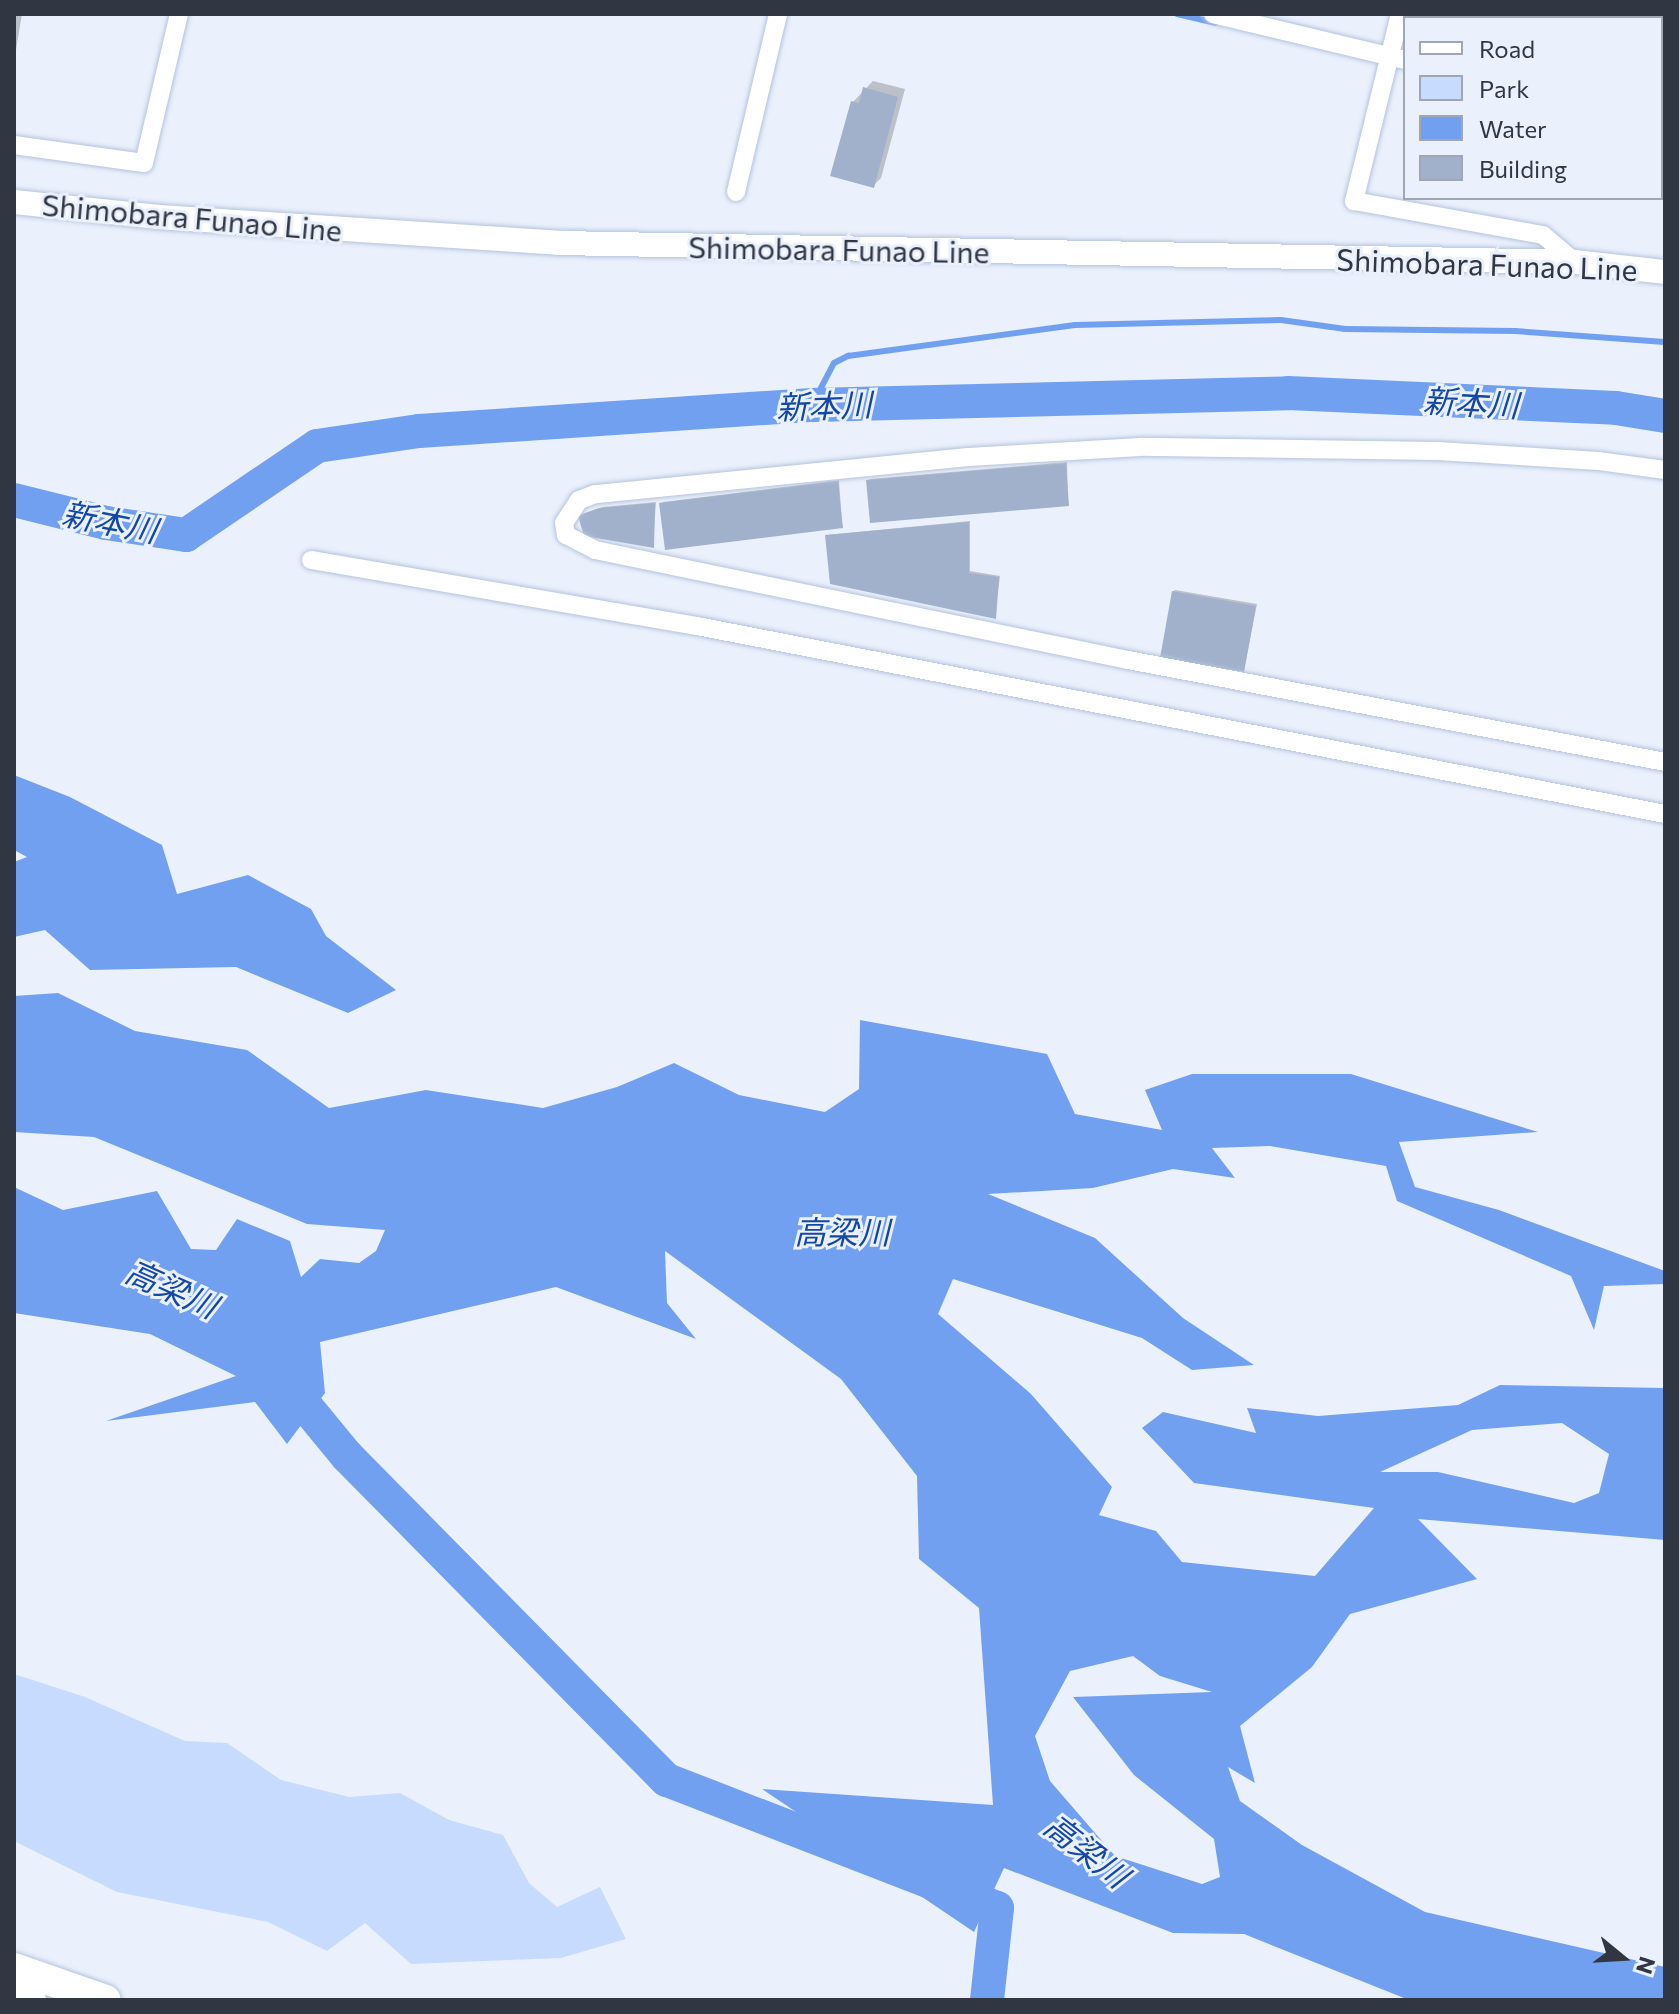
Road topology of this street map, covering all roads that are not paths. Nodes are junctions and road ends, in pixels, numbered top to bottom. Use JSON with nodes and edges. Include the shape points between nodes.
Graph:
{"nodes":[{"id":1,"x":179,"y":14,"type":"edge"},
{"id":2,"x":778,"y":14,"type":"edge"},
{"id":3,"x":1213,"y":14,"type":"edge"},
{"id":4,"x":1400,"y":14,"type":"edge"},
{"id":5,"x":1398,"y":58,"type":"edge"},
{"id":6,"x":14,"y":145,"type":"edge"},
{"id":7,"x":736,"y":192,"type":"dead end"},
{"id":8,"x":14,"y":202,"type":"edge"},
{"id":9,"x":1575,"y":262,"type":"junction"},
{"id":10,"x":1665,"y":272,"type":"edge"},
{"id":11,"x":1665,"y":470,"type":"edge"},
{"id":12,"x":311,"y":560,"type":"dead end"},
{"id":13,"x":1665,"y":762,"type":"edge"},
{"id":14,"x":1665,"y":814,"type":"edge"},
{"id":15,"x":21,"y":1982,"type":"edge"},
{"id":16,"x":51,"y":2000,"type":"edge"},
{"id":17,"x":106,"y":2000,"type":"edge"}],
"edges":[{"from":1,"to":6,"type":"street","via":[[144,163]]},
{"from":2,"to":7,"type":"street"},
{"from":3,"to":5,"type":"street"},
{"from":4,"to":5,"type":"street"},
{"from":5,"to":9,"type":"street","via":[[1354,201],[1543,235]]},
{"from":8,"to":9,"type":"main road","name":"Shimobara Funao Line","via":[[159,217],[558,243]]},
{"from":9,"to":10,"type":"main road","name":"Shimobara Funao Line"},
{"from":11,"to":13,"type":"street","via":[[1438,451],[1140,447],[968,457],[595,494],[579,500],[564,523],[566,535],[575,543],[610,554]]},
{"from":12,"to":14,"type":"street","via":[[786,642]]},
{"from":15,"to":16,"type":"street"},
{"from":15,"to":17,"type":"highway"}]}
